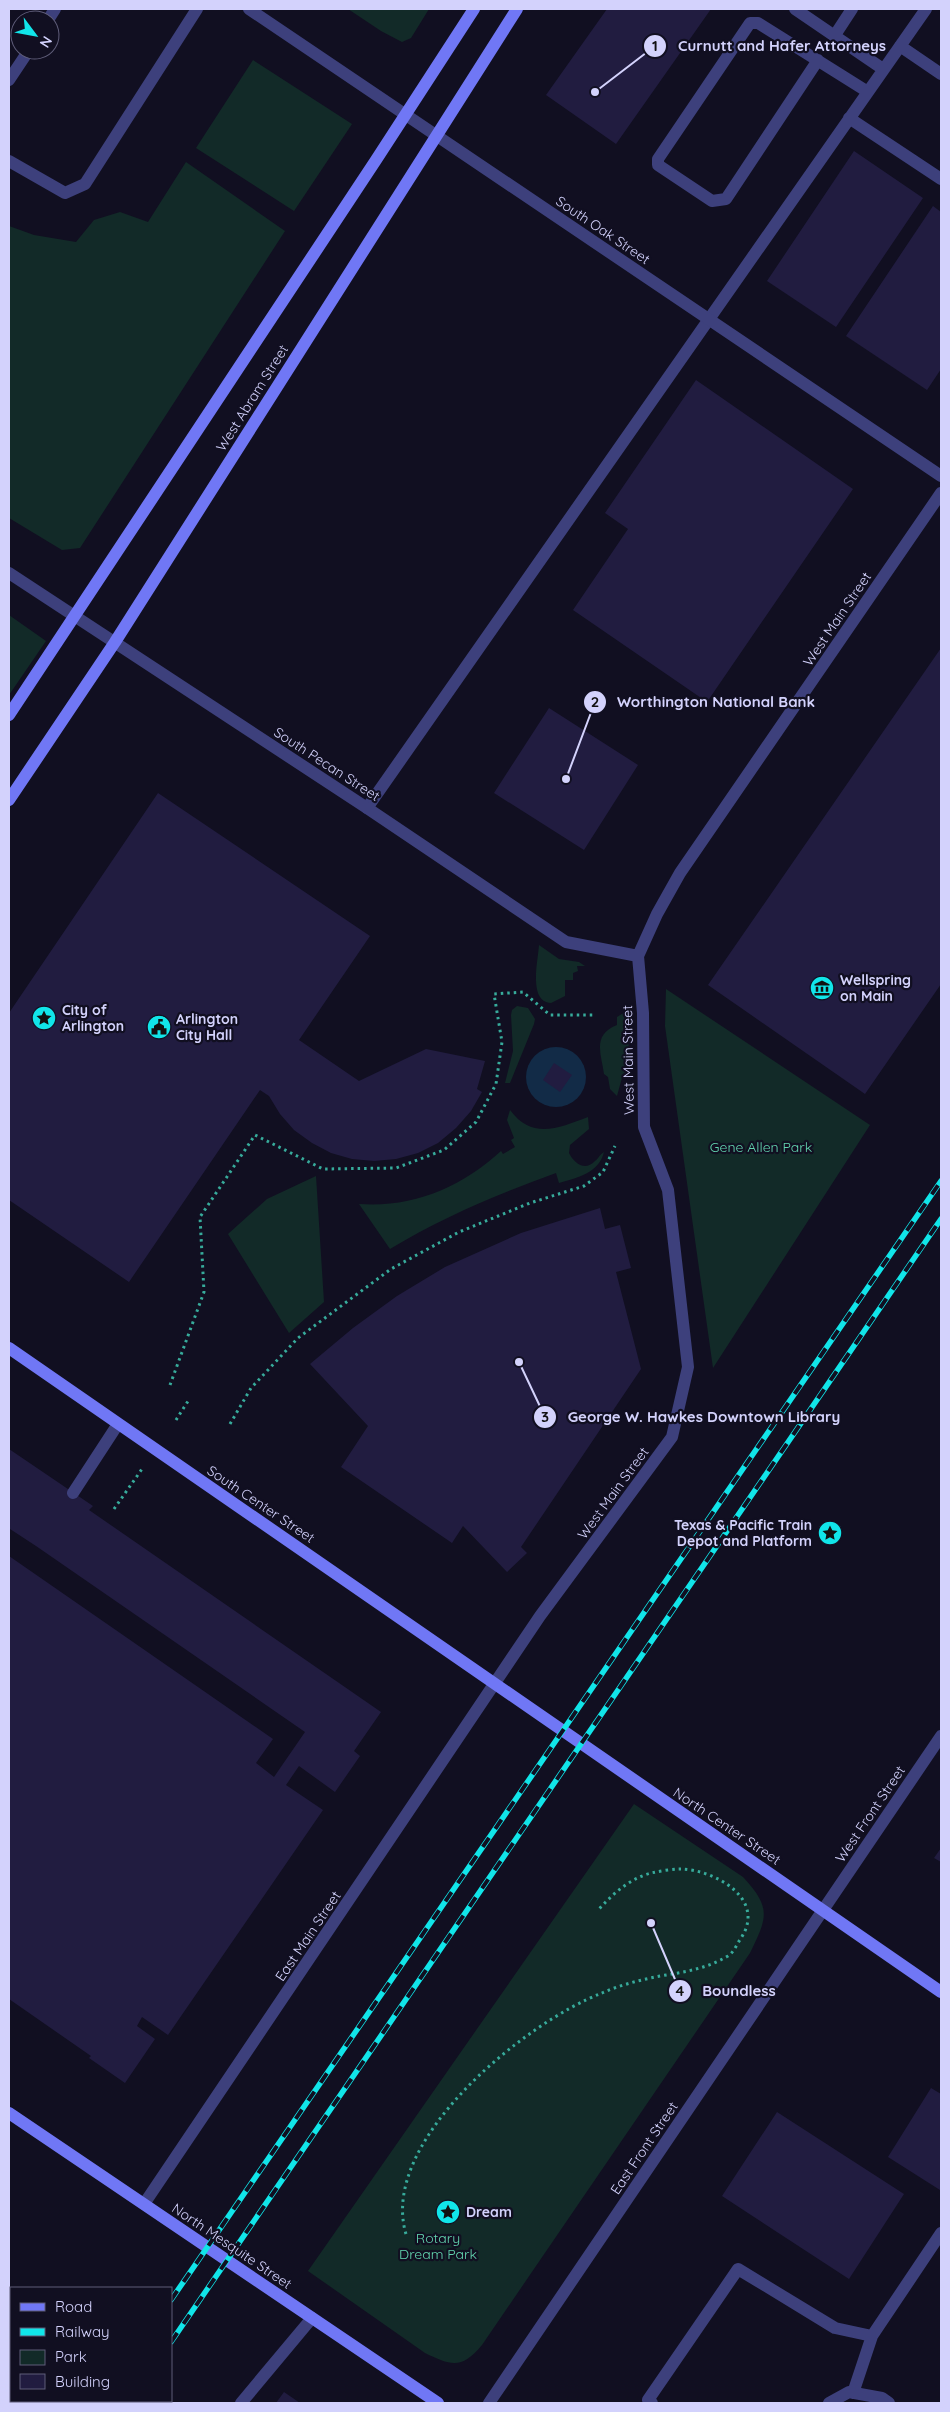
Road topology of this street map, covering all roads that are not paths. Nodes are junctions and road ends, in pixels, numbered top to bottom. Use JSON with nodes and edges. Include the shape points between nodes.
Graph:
{"nodes":[{"id":1,"x":197,"y":9,"type":"edge"},
{"id":2,"x":249,"y":9,"type":"edge"},
{"id":3,"x":474,"y":9,"type":"edge"},
{"id":4,"x":517,"y":9,"type":"edge"},
{"id":5,"x":795,"y":9,"type":"edge"},
{"id":6,"x":852,"y":9,"type":"edge"},
{"id":7,"x":926,"y":9,"type":"edge"},
{"id":8,"x":834,"y":35,"type":"junction"},
{"id":9,"x":900,"y":46,"type":"junction"},
{"id":10,"x":22,"y":60,"type":"edge"},
{"id":11,"x":818,"y":60,"type":"junction"},
{"id":12,"x":884,"y":69,"type":"junction"},
{"id":13,"x":941,"y":74,"type":"edge"},
{"id":14,"x":9,"y":80,"type":"edge"},
{"id":15,"x":868,"y":92,"type":"junction"},
{"id":16,"x":406,"y":115,"type":"junction"},
{"id":17,"x":849,"y":118,"type":"junction"},
{"id":18,"x":437,"y":135,"type":"junction"},
{"id":19,"x":9,"y":162,"type":"edge"},
{"id":20,"x":941,"y":179,"type":"edge"},
{"id":21,"x":709,"y":319,"type":"junction"},
{"id":22,"x":941,"y":476,"type":"edge"},
{"id":23,"x":941,"y":493,"type":"edge"},
{"id":24,"x":9,"y":573,"type":"edge"},
{"id":25,"x":75,"y":616,"type":"junction"},
{"id":26,"x":115,"y":642,"type":"junction"},
{"id":27,"x":9,"y":715,"type":"edge"},
{"id":28,"x":9,"y":800,"type":"edge"},
{"id":29,"x":367,"y":808,"type":"junction"},
{"id":30,"x":638,"y":956,"type":"junction"},
{"id":31,"x":9,"y":1348,"type":"edge"},
{"id":32,"x":118,"y":1424,"type":"junction"},
{"id":33,"x":73,"y":1493,"type":"dead end"},
{"id":34,"x":496,"y":1684,"type":"junction"},
{"id":35,"x":941,"y":1736,"type":"edge"},
{"id":36,"x":823,"y":1910,"type":"junction"},
{"id":37,"x":941,"y":1992,"type":"edge"},
{"id":38,"x":9,"y":2113,"type":"edge"},
{"id":39,"x":144,"y":2204,"type":"junction"},
{"id":40,"x":941,"y":2233,"type":"edge"},
{"id":41,"x":312,"y":2318,"type":"junction"},
{"id":42,"x":872,"y":2336,"type":"junction"},
{"id":43,"x":852,"y":2393,"type":"junction"},
{"id":44,"x":241,"y":2403,"type":"edge"},
{"id":45,"x":438,"y":2403,"type":"edge"},
{"id":46,"x":489,"y":2403,"type":"edge"},
{"id":47,"x":652,"y":2403,"type":"edge"},
{"id":48,"x":828,"y":2403,"type":"edge"},
{"id":49,"x":889,"y":2403,"type":"edge"}],
"edges":[{"from":1,"to":19,"type":"street","via":[[85,184],[65,193]]},
{"from":2,"to":16,"type":"street","name":"South Oak Street"},
{"from":3,"to":16,"type":"main road","name":"West Abram Street"},
{"from":4,"to":18,"type":"main road","name":"West Abram Street"},
{"from":5,"to":8,"type":"street"},
{"from":6,"to":8,"type":"street"},
{"from":7,"to":9,"type":"street"},
{"from":8,"to":12,"type":"street"},
{"from":9,"to":12,"type":"street"},
{"from":9,"to":13,"type":"street"},
{"from":10,"to":14,"type":"street"},
{"from":11,"to":11,"type":"street","via":[[758,23],[750,23],[658,159],[658,166],[712,201],[726,199]]},
{"from":11,"to":15,"type":"street"},
{"from":12,"to":15,"type":"street"},
{"from":15,"to":17,"type":"street"},
{"from":16,"to":18,"type":"street","name":"South Oak Street"},
{"from":16,"to":25,"type":"main road","name":"West Abram Street"},
{"from":17,"to":20,"type":"street"},
{"from":17,"to":21,"type":"street"},
{"from":18,"to":21,"type":"street","name":"South Oak Street"},
{"from":18,"to":26,"type":"main road","name":"West Abram Street"},
{"from":21,"to":22,"type":"street","name":"South Oak Street"},
{"from":21,"to":29,"type":"street"},
{"from":23,"to":30,"type":"street","name":"West Main Street","via":[[680,873]]},
{"from":24,"to":25,"type":"street","name":"South Pecan Street"},
{"from":25,"to":26,"type":"street","name":"South Pecan Street"},
{"from":25,"to":27,"type":"main road","name":"West Abram Street"},
{"from":26,"to":28,"type":"main road","name":"West Abram Street"},
{"from":26,"to":29,"type":"street","name":"South Pecan Street"},
{"from":29,"to":30,"type":"street","name":"South Pecan Street","via":[[566,942]]},
{"from":30,"to":34,"type":"street","name":"West Main Street","via":[[643,1013],[644,1127],[668,1190],[688,1367],[672,1437],[540,1616]]},
{"from":31,"to":32,"type":"main road","name":"South Center Street"},
{"from":32,"to":33,"type":"street"},
{"from":32,"to":34,"type":"main road","name":"South Center Street"},
{"from":34,"to":36,"type":"main road","name":"North Center Street"},
{"from":34,"to":39,"type":"street","name":"East Main Street"},
{"from":35,"to":36,"type":"street","name":"West Front Street"},
{"from":36,"to":37,"type":"main road","name":"North Center Street"},
{"from":36,"to":46,"type":"street","name":"East Front Street"},
{"from":38,"to":39,"type":"main road","name":"North Mesquite Street"},
{"from":39,"to":41,"type":"main road","name":"North Mesquite Street"},
{"from":40,"to":42,"type":"street"},
{"from":41,"to":44,"type":"street"},
{"from":41,"to":45,"type":"main road","name":"North Mesquite Street"},
{"from":42,"to":43,"type":"street"},
{"from":42,"to":47,"type":"street","via":[[834,2328],[738,2269],[648,2400]]},
{"from":43,"to":48,"type":"street"},
{"from":43,"to":49,"type":"street","via":[[882,2398]]}]}
